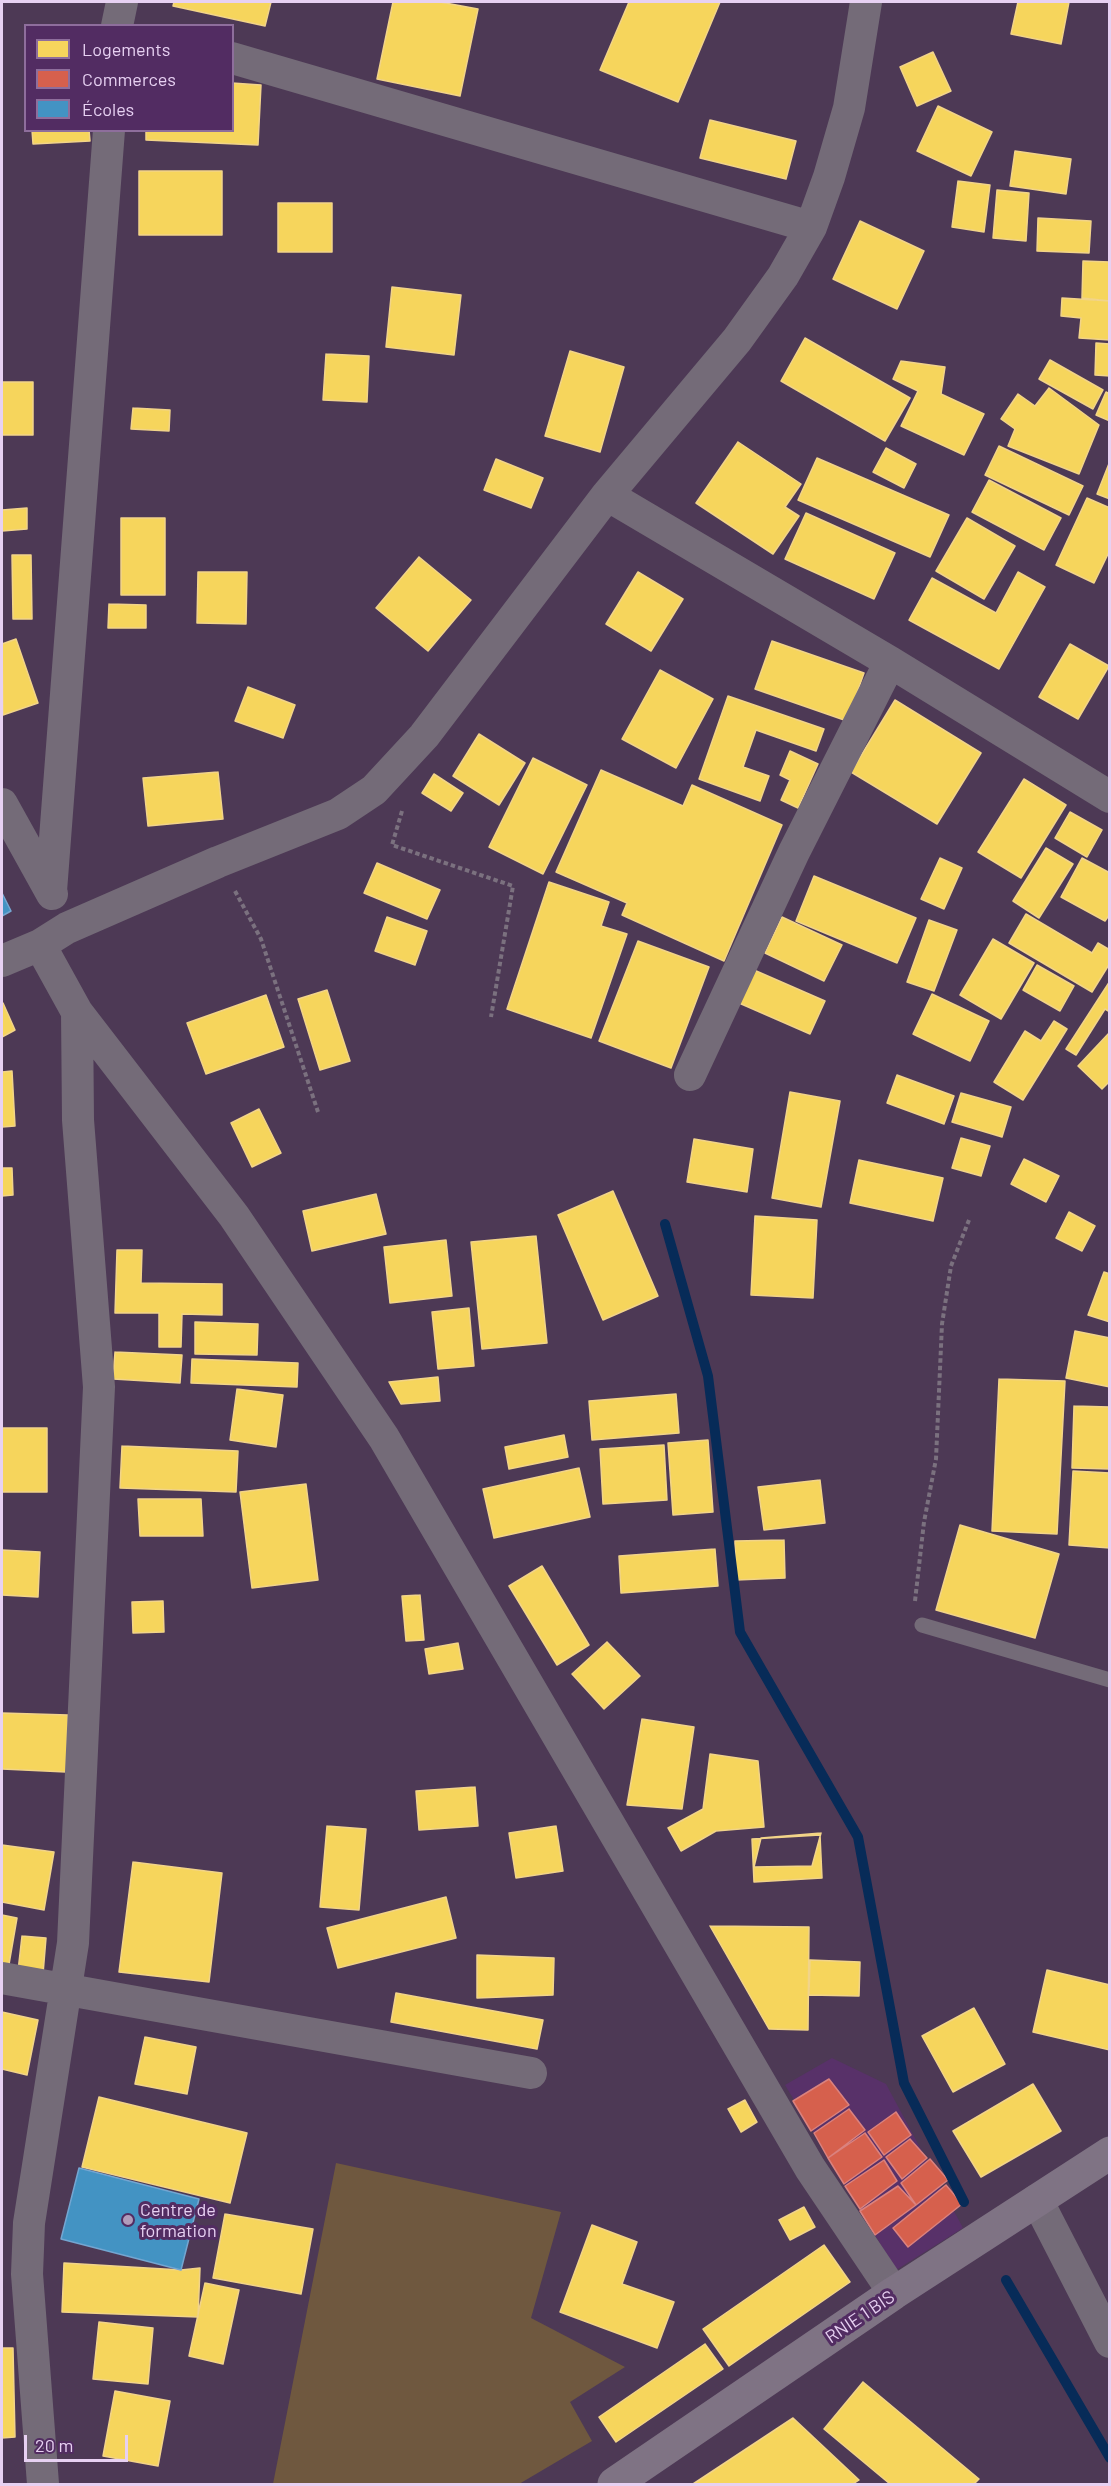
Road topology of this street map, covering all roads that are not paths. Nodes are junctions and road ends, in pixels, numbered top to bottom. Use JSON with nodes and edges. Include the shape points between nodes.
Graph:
{"nodes":[{"id":1,"x":866,"y":2,"type":"edge"},
{"id":2,"x":234,"y":59,"type":"edge"},
{"id":3,"x":109,"y":132,"type":"edge"},
{"id":4,"x":811,"y":227,"type":"junction"},
{"id":5,"x":607,"y":495,"type":"junction"},
{"id":6,"x":890,"y":662,"type":"junction"},
{"id":7,"x":1110,"y":797,"type":"edge"},
{"id":8,"x":2,"y":804,"type":"edge"},
{"id":9,"x":51,"y":891,"type":"junction"},
{"id":10,"x":67,"y":928,"type":"junction"},
{"id":11,"x":40,"y":945,"type":"junction"},
{"id":12,"x":2,"y":961,"type":"edge"},
{"id":13,"x":77,"y":1012,"type":"junction"},
{"id":14,"x":690,"y":1075,"type":"dead end"},
{"id":15,"x":922,"y":1625,"type":"road end"},
{"id":16,"x":1110,"y":1680,"type":"edge"},
{"id":17,"x":2,"y":1978,"type":"edge"},
{"id":18,"x":66,"y":1991,"type":"junction"},
{"id":19,"x":531,"y":2073,"type":"dead end"},
{"id":20,"x":1110,"y":2152,"type":"edge"},
{"id":21,"x":1037,"y":2200,"type":"junction"},
{"id":22,"x":894,"y":2293,"type":"junction"},
{"id":23,"x":1110,"y":2342,"type":"edge"},
{"id":24,"x":43,"y":2484,"type":"edge"},
{"id":25,"x":614,"y":2484,"type":"edge"}],
"edges":[{"from":1,"to":4,"type":"street","via":[[849,108]]},
{"from":2,"to":4,"type":"street"},
{"from":3,"to":9,"type":"street"},
{"from":4,"to":5,"type":"street","via":[[783,276],[737,340]]},
{"from":5,"to":6,"type":"street"},
{"from":5,"to":10,"type":"street","via":[[424,736],[374,790],[338,814]]},
{"from":6,"to":7,"type":"street"},
{"from":6,"to":14,"type":"street","via":[[794,852]]},
{"from":8,"to":9,"type":"street"},
{"from":9,"to":10,"type":"street"},
{"from":10,"to":11,"type":"street"},
{"from":11,"to":12,"type":"street"},
{"from":11,"to":13,"type":"street"},
{"from":13,"to":18,"type":"street","via":[[78,1120],[99,1387],[74,1923]]},
{"from":13,"to":22,"type":"street","via":[[234,1216],[384,1438],[810,2168]]},
{"from":15,"to":16,"type":"lane"},
{"from":17,"to":18,"type":"street"},
{"from":18,"to":19,"type":"street"},
{"from":18,"to":24,"type":"street","via":[[29,2233],[27,2274]]},
{"from":20,"to":21,"type":"main road","name":"RNIE 1 BIS"},
{"from":21,"to":22,"type":"main road","name":"RNIE 1 BIS"},
{"from":21,"to":23,"type":"street"},
{"from":22,"to":25,"type":"main road","name":"RNIE 1 BIS"}]}
